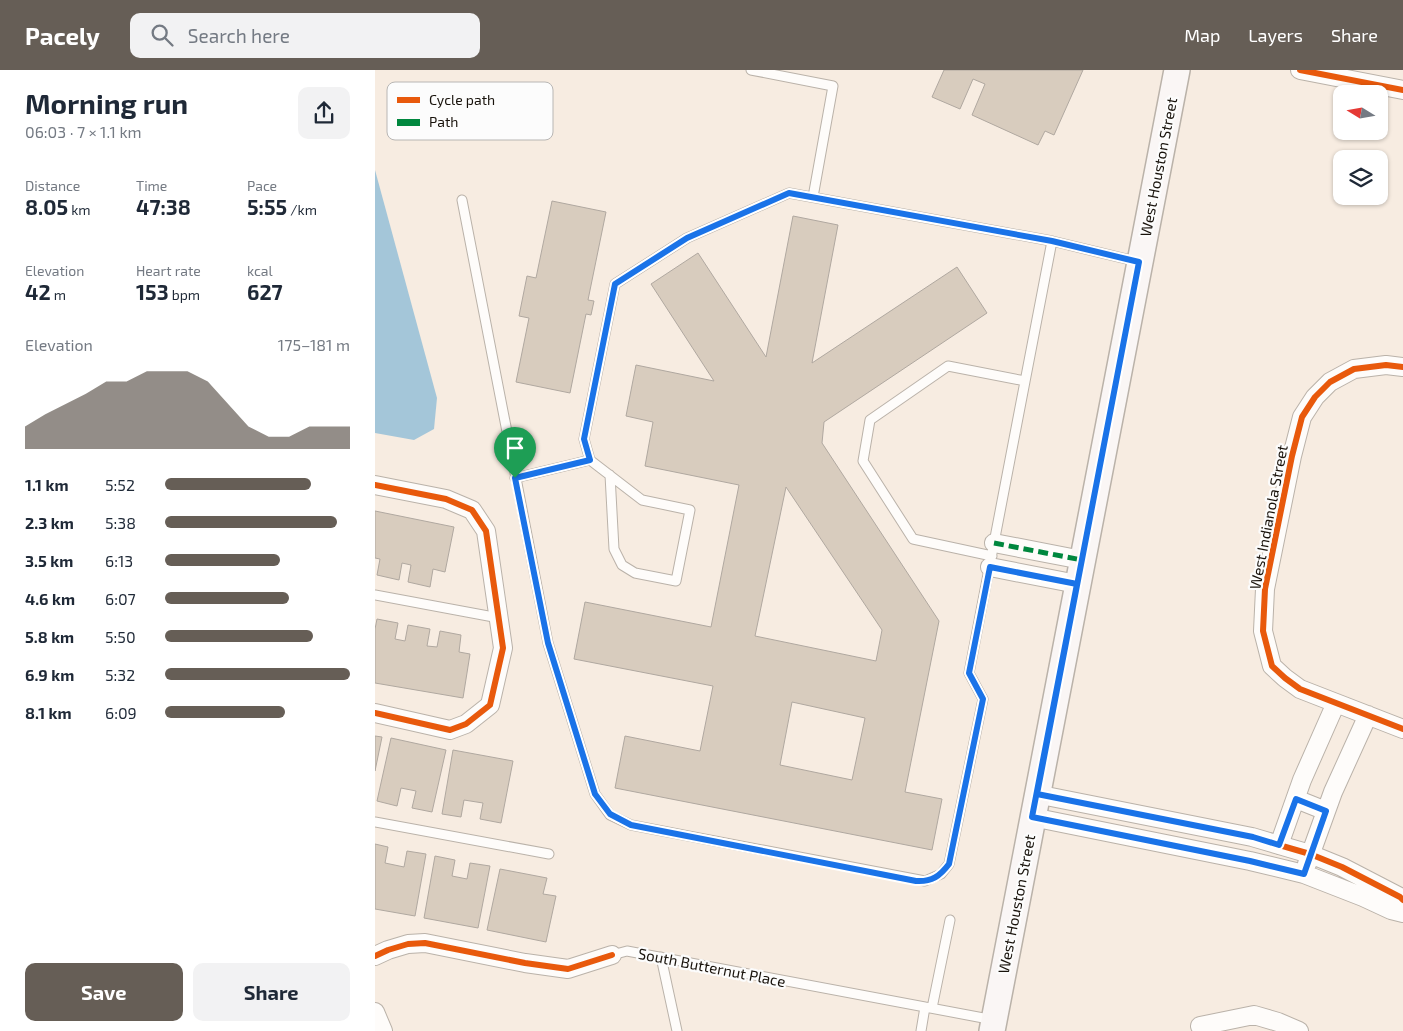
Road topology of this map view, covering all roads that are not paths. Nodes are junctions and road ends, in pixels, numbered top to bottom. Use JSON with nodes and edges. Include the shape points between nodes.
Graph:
{"nodes":[{"id":1,"x":751,"y":70,"type":"edge"},
{"id":2,"x":1177,"y":70,"type":"edge"},
{"id":3,"x":1300,"y":70,"type":"edge"},
{"id":4,"x":1403,"y":90,"type":"edge"},
{"id":5,"x":813,"y":197,"type":"junction"},
{"id":6,"x":463,"y":200,"type":"dead end"},
{"id":7,"x":1052,"y":241,"type":"junction"},
{"id":8,"x":1139,"y":262,"type":"junction"},
{"id":9,"x":1403,"y":367,"type":"edge"},
{"id":10,"x":1025,"y":381,"type":"junction"},
{"id":11,"x":590,"y":460,"type":"junction"},
{"id":12,"x":610,"y":475,"type":"junction"},
{"id":13,"x":515,"y":478,"type":"junction"},
{"id":14,"x":375,"y":485,"type":"edge"},
{"id":15,"x":992,"y":555,"type":"junction"},
{"id":16,"x":1079,"y":572,"type":"junction"},
{"id":17,"x":375,"y":595,"type":"edge"},
{"id":18,"x":499,"y":618,"type":"junction"},
{"id":19,"x":1336,"y":703,"type":"junction"},
{"id":20,"x":375,"y":713,"type":"edge"},
{"id":21,"x":1368,"y":715,"type":"junction"},
{"id":22,"x":1403,"y":729,"type":"edge"},
{"id":23,"x":1296,"y":799,"type":"junction"},
{"id":24,"x":1034,"y":805,"type":"junction"},
{"id":25,"x":1326,"y":811,"type":"junction"},
{"id":26,"x":375,"y":822,"type":"edge"},
{"id":27,"x":1279,"y":845,"type":"junction"},
{"id":28,"x":549,"y":854,"type":"dead end"},
{"id":29,"x":1310,"y":854,"type":"junction"},
{"id":30,"x":1304,"y":874,"type":"junction"},
{"id":31,"x":1403,"y":900,"type":"edge"},
{"id":32,"x":1403,"y":913,"type":"edge"},
{"id":33,"x":950,"y":920,"type":"dead end"},
{"id":34,"x":612,"y":955,"type":"joint"},
{"id":35,"x":375,"y":956,"type":"edge"},
{"id":36,"x":661,"y":957,"type":"junction"},
{"id":37,"x":929,"y":1008,"type":"junction"},
{"id":38,"x":375,"y":1012,"type":"edge"},
{"id":39,"x":993,"y":1026,"type":"edge"},
{"id":40,"x":1200,"y":1026,"type":"dead end"},
{"id":41,"x":383,"y":1031,"type":"edge"},
{"id":42,"x":677,"y":1031,"type":"edge"},
{"id":43,"x":921,"y":1031,"type":"edge"},
{"id":44,"x":1299,"y":1031,"type":"edge"}],
"edges":[{"from":1,"to":5,"type":"lane","via":[[833,86]]},
{"from":2,"to":8,"type":"main road","name":"West Houston Street"},
{"from":3,"to":4,"type":"street"},
{"from":5,"to":7,"type":"lane"},
{"from":5,"to":11,"type":"lane","via":[[789,193],[687,238],[615,284],[584,439]]},
{"from":6,"to":13,"type":"lane"},
{"from":7,"to":8,"type":"lane"},
{"from":7,"to":10,"type":"lane"},
{"from":8,"to":16,"type":"main road","name":"West Houston Street"},
{"from":9,"to":19,"type":"street","name":"West Indianola Street","via":[[1386,365],[1354,369],[1330,382],[1302,417],[1265,589],[1263,631],[1271,666],[1300,689]]},
{"from":10,"to":15,"type":"lane"},
{"from":10,"to":15,"type":"lane","via":[[948,366],[871,420],[864,453],[863,461],[913,540]]},
{"from":11,"to":12,"type":"lane"},
{"from":11,"to":13,"type":"lane"},
{"from":12,"to":12,"type":"lane","via":[[642,500],[690,510],[676,581],[635,573],[622,565],[614,549]]},
{"from":13,"to":15,"type":"lane","via":[[548,643],[595,794],[610,814],[631,825],[916,881],[935,878],[949,864],[983,699],[969,673]]},
{"from":14,"to":18,"type":"street","via":[[446,498],[472,510],[486,532]]},
{"from":15,"to":16,"type":"street"},
{"from":15,"to":16,"type":"street"},
{"from":16,"to":24,"type":"main road","name":"West Houston Street"},
{"from":17,"to":18,"type":"lane"},
{"from":18,"to":20,"type":"street","via":[[503,648],[490,705],[466,724],[450,730]]},
{"from":19,"to":21,"type":"street"},
{"from":19,"to":23,"type":"street"},
{"from":21,"to":22,"type":"street"},
{"from":21,"to":25,"type":"street"},
{"from":23,"to":25,"type":"street"},
{"from":23,"to":27,"type":"street"},
{"from":24,"to":27,"type":"street","via":[[1253,837]]},
{"from":24,"to":30,"type":"street"},
{"from":24,"to":39,"type":"main road","name":"West Houston Street"},
{"from":25,"to":29,"type":"street"},
{"from":26,"to":28,"type":"lane"},
{"from":27,"to":29,"type":"street"},
{"from":29,"to":30,"type":"street"},
{"from":29,"to":31,"type":"street","via":[[1367,878]]},
{"from":30,"to":32,"type":"street"},
{"from":33,"to":37,"type":"lane"},
{"from":34,"to":35,"type":"street","name":"South Butternut Place","via":[[569,969],[425,943],[408,944]]},
{"from":34,"to":36,"type":"lane","name":"South Butternut Place","via":[[627,951]]},
{"from":36,"to":37,"type":"lane","name":"South Butternut Place"},
{"from":36,"to":42,"type":"lane"},
{"from":37,"to":39,"type":"lane","name":"South Butternut Place"},
{"from":37,"to":43,"type":"lane"},
{"from":38,"to":41,"type":"street"},
{"from":40,"to":44,"type":"street","via":[[1254,1015]]}]}
